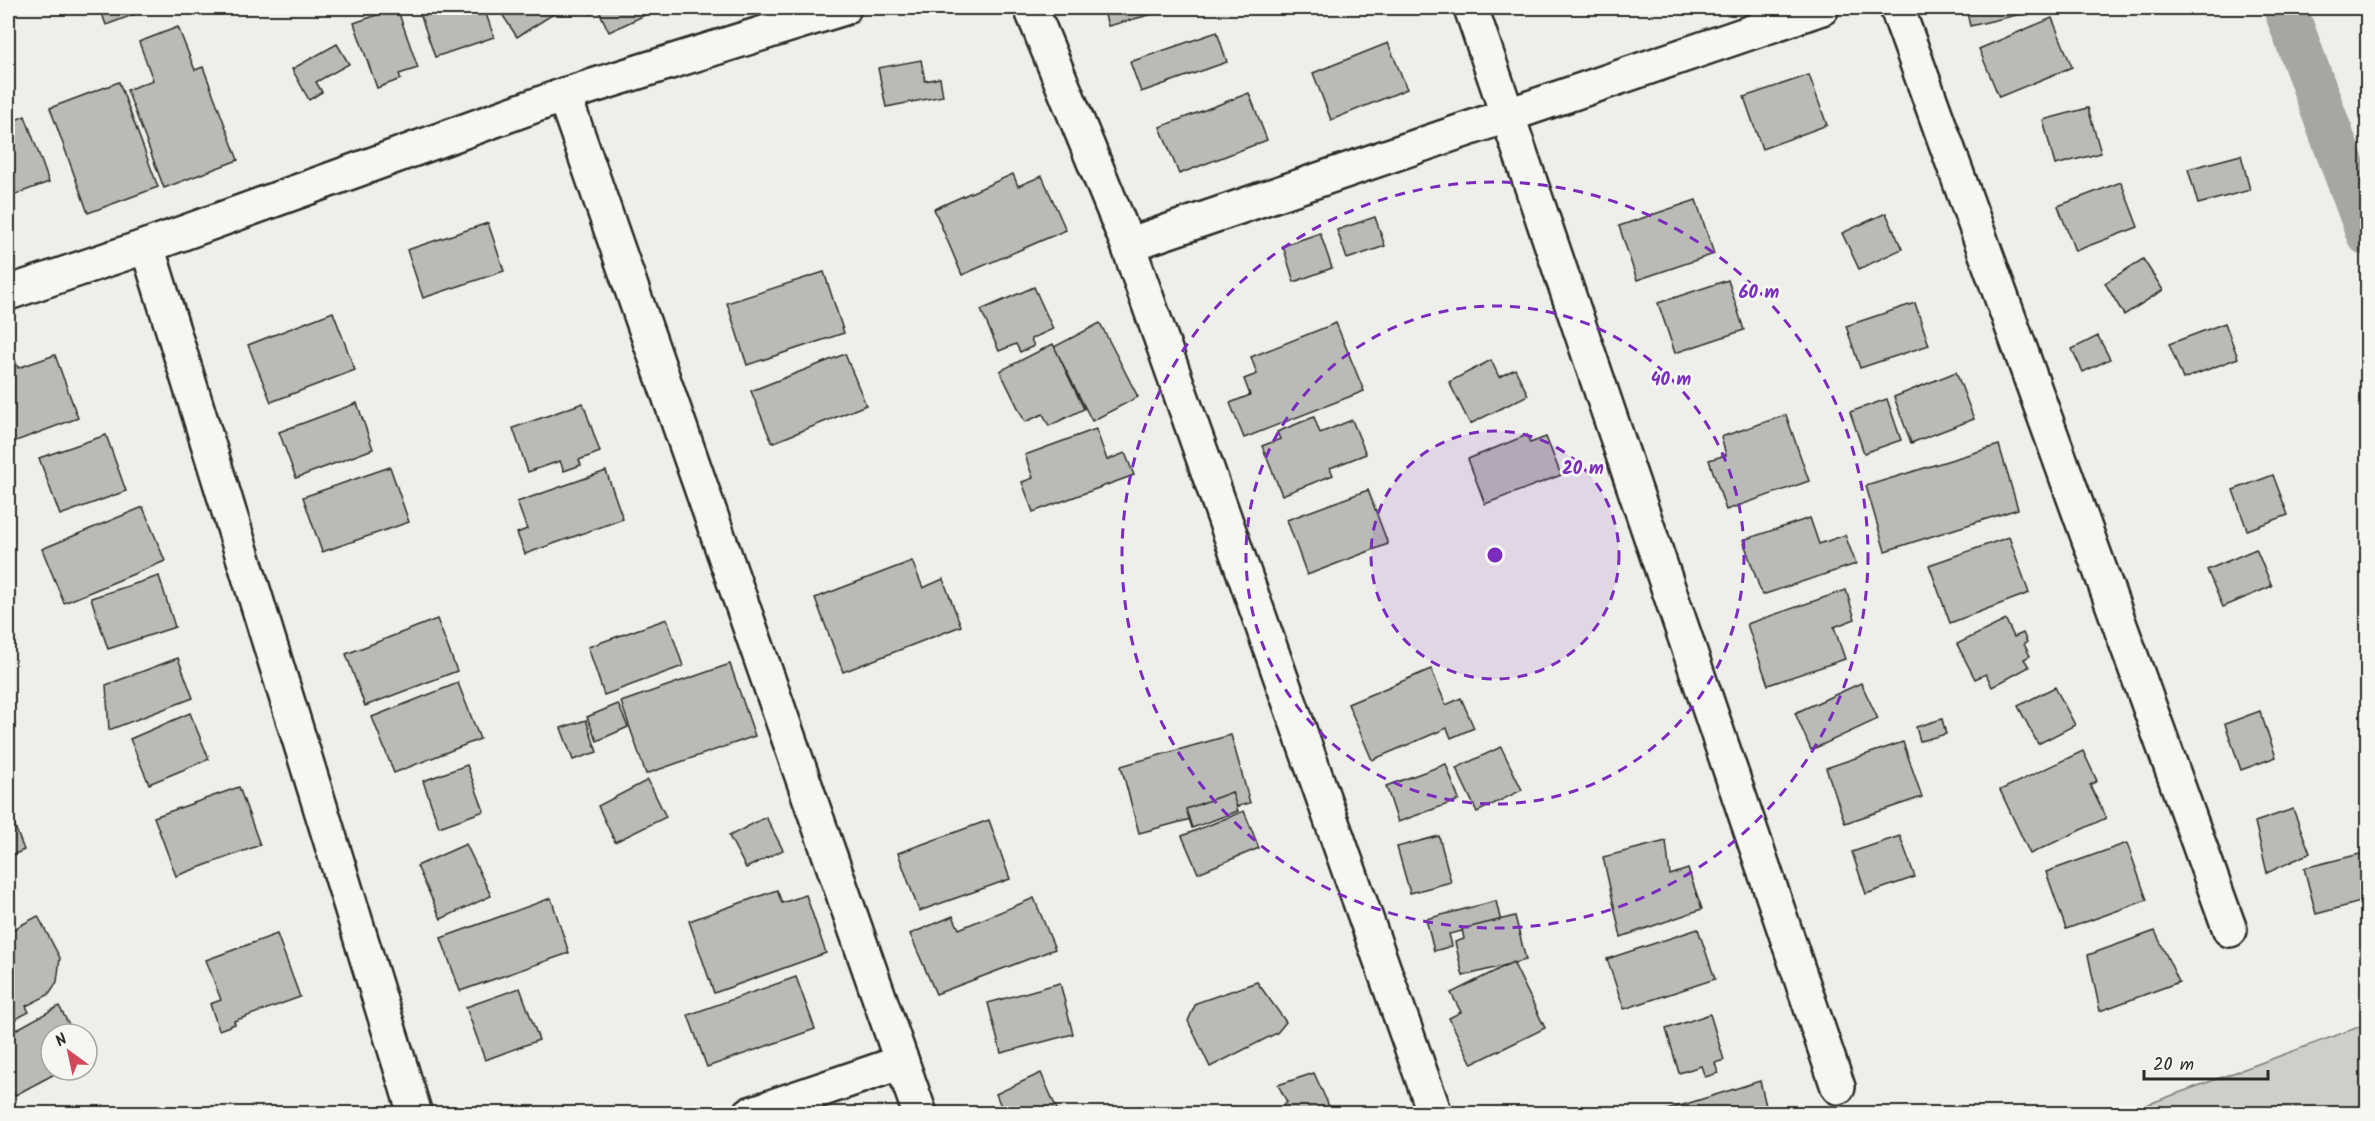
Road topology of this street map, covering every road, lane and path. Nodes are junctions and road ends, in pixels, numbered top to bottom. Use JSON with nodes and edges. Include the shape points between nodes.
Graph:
{"nodes":[{"id":1,"x":844,"y":8,"type":"edge"},
{"id":2,"x":1032,"y":8,"type":"edge"},
{"id":3,"x":1471,"y":8,"type":"edge"},
{"id":4,"x":1822,"y":8,"type":"edge"},
{"id":5,"x":1897,"y":8,"type":"edge"},
{"id":6,"x":564,"y":95,"type":"junction"},
{"id":7,"x":1509,"y":114,"type":"junction"},
{"id":8,"x":1128,"y":245,"type":"junction"},
{"id":9,"x":147,"y":246,"type":"junction"},
{"id":10,"x":8,"y":292,"type":"edge"},
{"id":11,"x":2230,"y":930,"type":"dead end"},
{"id":12,"x":902,"y":1062,"type":"junction"},
{"id":13,"x":1838,"y":1087,"type":"dead end"},
{"id":14,"x":415,"y":1113,"type":"edge"},
{"id":15,"x":750,"y":1113,"type":"edge"},
{"id":16,"x":920,"y":1113,"type":"edge"},
{"id":17,"x":1435,"y":1113,"type":"edge"}],
"edges":[{"from":1,"to":6,"type":"street"},
{"from":2,"to":8,"type":"street"},
{"from":3,"to":7,"type":"street"},
{"from":4,"to":7,"type":"street"},
{"from":5,"to":11,"type":"street"},
{"from":6,"to":9,"type":"street"},
{"from":6,"to":12,"type":"street"},
{"from":7,"to":8,"type":"street"},
{"from":7,"to":13,"type":"street"},
{"from":8,"to":17,"type":"street"},
{"from":9,"to":10,"type":"street"},
{"from":9,"to":14,"type":"street"},
{"from":12,"to":15,"type":"street"},
{"from":12,"to":16,"type":"street"}]}
